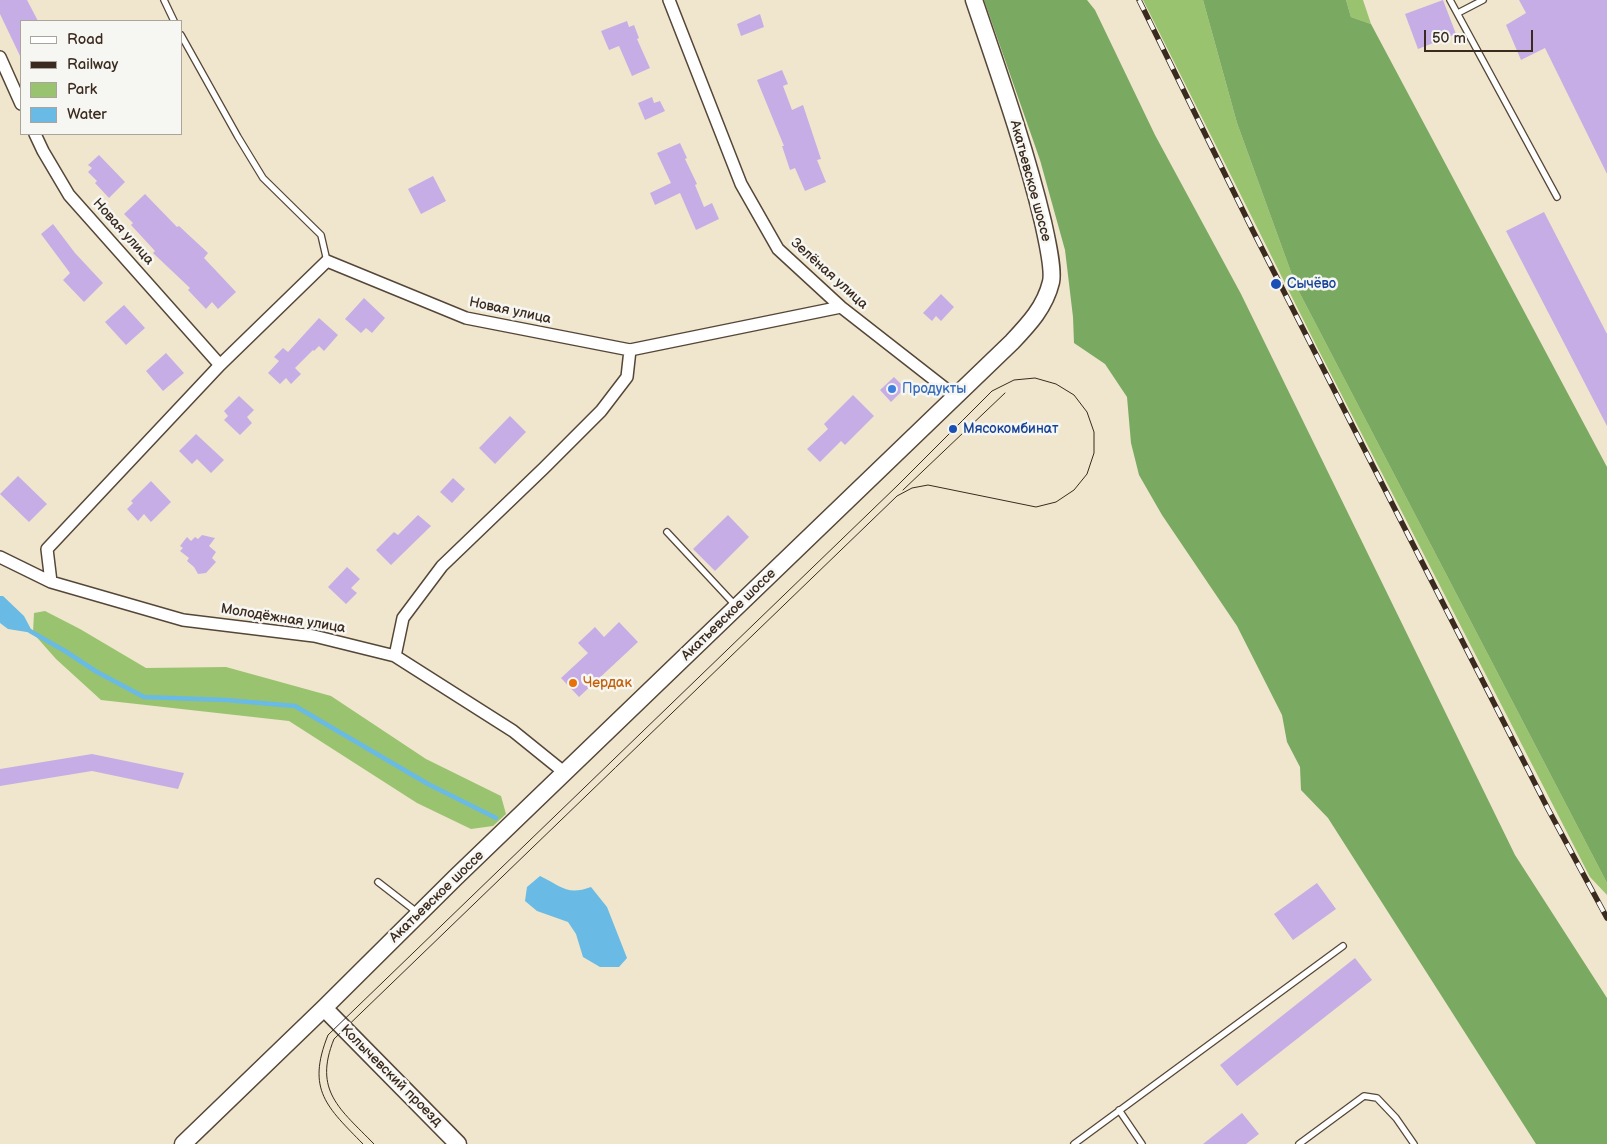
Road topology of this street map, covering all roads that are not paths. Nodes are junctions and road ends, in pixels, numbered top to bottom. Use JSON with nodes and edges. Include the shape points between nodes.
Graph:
{"nodes":[{"id":1,"x":164,"y":0,"type":"edge"},
{"id":2,"x":670,"y":0,"type":"edge"},
{"id":3,"x":974,"y":0,"type":"edge"},
{"id":4,"x":1450,"y":0,"type":"edge"},
{"id":5,"x":1484,"y":0,"type":"edge"},
{"id":6,"x":1458,"y":13,"type":"junction"},
{"id":7,"x":174,"y":20,"type":"edge"},
{"id":8,"x":182,"y":37,"type":"edge"},
{"id":9,"x":0,"y":57,"type":"edge"},
{"id":10,"x":20,"y":102,"type":"edge"},
{"id":11,"x":35,"y":135,"type":"edge"},
{"id":12,"x":1557,"y":197,"type":"dead end"},
{"id":13,"x":327,"y":261,"type":"junction"},
{"id":14,"x":841,"y":307,"type":"junction"},
{"id":15,"x":630,"y":350,"type":"junction"},
{"id":16,"x":220,"y":365,"type":"junction"},
{"id":17,"x":955,"y":396,"type":"junction"},
{"id":18,"x":667,"y":532,"type":"dead end"},
{"id":19,"x":0,"y":557,"type":"edge"},
{"id":20,"x":51,"y":582,"type":"junction"},
{"id":21,"x":737,"y":607,"type":"junction"},
{"id":22,"x":395,"y":656,"type":"junction"},
{"id":23,"x":565,"y":773,"type":"junction"},
{"id":24,"x":378,"y":882,"type":"dead end"},
{"id":25,"x":419,"y":914,"type":"junction"},
{"id":26,"x":1343,"y":946,"type":"dead end"},
{"id":27,"x":324,"y":1008,"type":"junction"},
{"id":28,"x":1119,"y":1110,"type":"junction"},
{"id":29,"x":183,"y":1144,"type":"edge"},
{"id":30,"x":458,"y":1144,"type":"edge"},
{"id":31,"x":1074,"y":1144,"type":"edge"},
{"id":32,"x":1142,"y":1144,"type":"edge"},
{"id":33,"x":1299,"y":1144,"type":"edge"},
{"id":34,"x":1414,"y":1144,"type":"edge"}],
"edges":[{"from":1,"to":7,"type":"lane"},
{"from":2,"to":14,"type":"street","name":"Зелёная улица","via":[[741,184],[778,249]]},
{"from":3,"to":17,"type":"main road","name":"Акатьевское шоссе","via":[[1022,143],[1047,238],[1052,280],[1047,298],[1036,316]]},
{"from":4,"to":6,"type":"lane"},
{"from":5,"to":6,"type":"lane"},
{"from":6,"to":12,"type":"lane"},
{"from":8,"to":13,"type":"lane","via":[[264,178],[320,235]]},
{"from":9,"to":10,"type":"street"},
{"from":11,"to":16,"type":"street","name":"Новая улица","via":[[69,195]]},
{"from":13,"to":15,"type":"street","name":"Новая улица","via":[[466,318]]},
{"from":13,"to":16,"type":"street"},
{"from":14,"to":15,"type":"street","name":"Новая улица"},
{"from":14,"to":17,"type":"street","name":"Зелёная улица"},
{"from":15,"to":22,"type":"street","via":[[627,377],[601,411],[442,566],[403,618]]},
{"from":16,"to":20,"type":"street","via":[[47,549]]},
{"from":17,"to":21,"type":"main road","name":"Акатьевское шоссе"},
{"from":18,"to":21,"type":"lane"},
{"from":19,"to":20,"type":"street","name":"Молодёжная улица"},
{"from":20,"to":22,"type":"street","name":"Молодёжная улица","via":[[183,620],[314,636]]},
{"from":21,"to":23,"type":"main road","name":"Акатьевское шоссе"},
{"from":22,"to":23,"type":"street","name":"Молодёжная улица","via":[[513,731]]},
{"from":23,"to":25,"type":"main road","name":"Акатьевское шоссе"},
{"from":24,"to":25,"type":"lane"},
{"from":25,"to":27,"type":"main road","name":"Акатьевское шоссе"},
{"from":26,"to":28,"type":"lane"},
{"from":27,"to":29,"type":"main road","name":"Акатьевское шоссе"},
{"from":27,"to":30,"type":"main road","name":"Колычевский проезд"},
{"from":28,"to":31,"type":"lane"},
{"from":28,"to":32,"type":"lane"},
{"from":33,"to":34,"type":"lane","via":[[1364,1096],[1377,1098]]}]}
